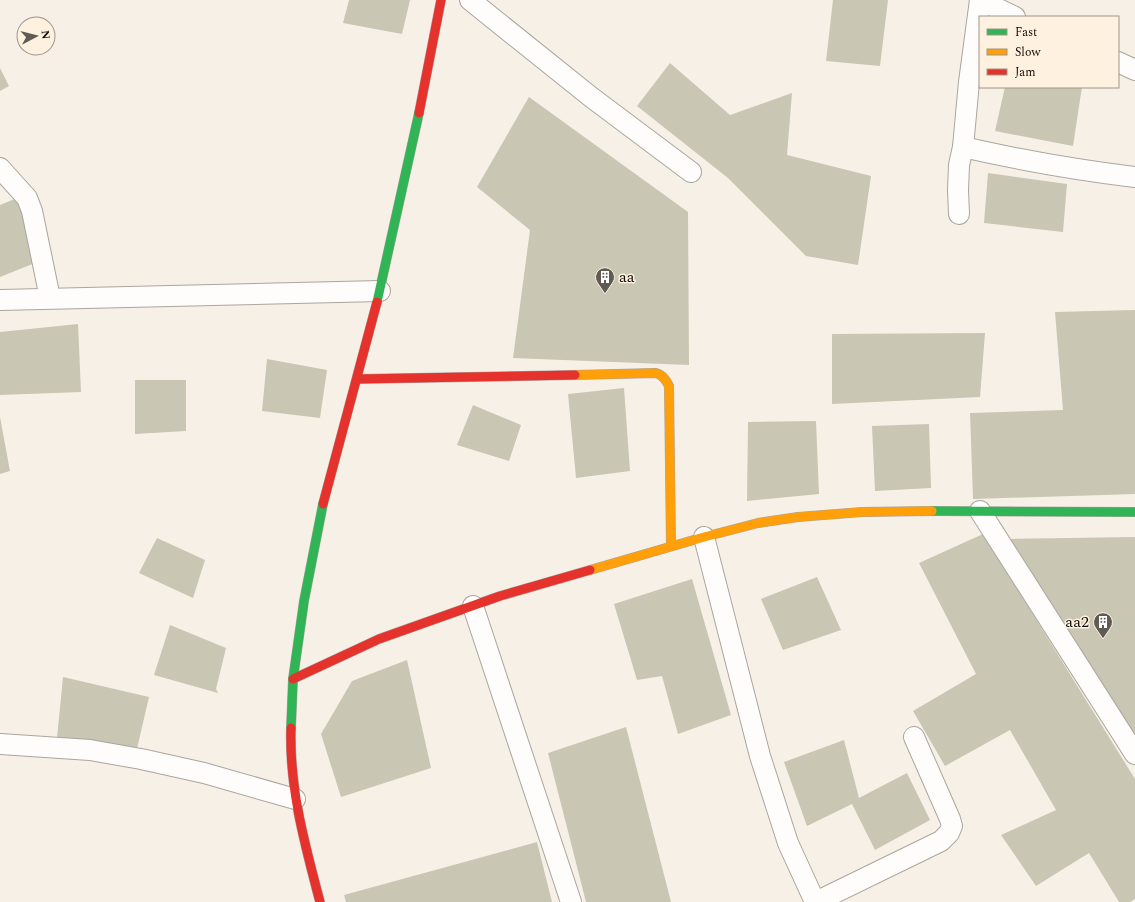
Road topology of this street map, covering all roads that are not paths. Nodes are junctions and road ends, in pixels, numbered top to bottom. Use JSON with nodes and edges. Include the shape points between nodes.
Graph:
{"nodes":[{"id":1,"x":441,"y":0,"type":"edge"},
{"id":2,"x":470,"y":0,"type":"edge"},
{"id":3,"x":980,"y":0,"type":"edge"},
{"id":4,"x":1013,"y":16,"type":"edge"},
{"id":5,"x":1119,"y":62,"type":"edge"},
{"id":6,"x":1135,"y":70,"type":"edge"},
{"id":7,"x":963,"y":147,"type":"junction"},
{"id":8,"x":0,"y":168,"type":"edge"},
{"id":9,"x":691,"y":172,"type":"dead end"},
{"id":10,"x":1135,"y":177,"type":"edge"},
{"id":11,"x":959,"y":214,"type":"dead end"},
{"id":12,"x":380,"y":291,"type":"junction"},
{"id":13,"x":50,"y":298,"type":"junction"},
{"id":14,"x":0,"y":300,"type":"edge"},
{"id":15,"x":357,"y":379,"type":"junction"},
{"id":16,"x":980,"y":511,"type":"junction"},
{"id":17,"x":1135,"y":512,"type":"edge"},
{"id":18,"x":704,"y":536,"type":"junction"},
{"id":19,"x":671,"y":546,"type":"junction"},
{"id":20,"x":473,"y":606,"type":"junction"},
{"id":21,"x":293,"y":679,"type":"junction"},
{"id":22,"x":914,"y":737,"type":"dead end"},
{"id":23,"x":0,"y":744,"type":"edge"},
{"id":24,"x":1135,"y":754,"type":"edge"},
{"id":25,"x":295,"y":799,"type":"junction"},
{"id":26,"x":320,"y":902,"type":"edge"},
{"id":27,"x":572,"y":902,"type":"edge"},
{"id":28,"x":816,"y":902,"type":"edge"}],
"edges":[{"from":1,"to":12,"type":"street"},
{"from":2,"to":9,"type":"street","via":[[591,97]]},
{"from":3,"to":4,"type":"street"},
{"from":3,"to":7,"type":"street"},
{"from":5,"to":6,"type":"street"},
{"from":7,"to":10,"type":"street","via":[[1064,168]]},
{"from":7,"to":11,"type":"street","via":[[959,165]]},
{"from":8,"to":13,"type":"street","via":[[27,198],[32,210]]},
{"from":12,"to":13,"type":"street"},
{"from":12,"to":15,"type":"street"},
{"from":13,"to":14,"type":"street"},
{"from":15,"to":19,"type":"street","via":[[661,374],[669,386]]},
{"from":15,"to":21,"type":"street","via":[[320,516]]},
{"from":16,"to":17,"type":"street"},
{"from":16,"to":18,"type":"street","via":[[862,512],[798,517],[758,523]]},
{"from":16,"to":24,"type":"street"},
{"from":18,"to":19,"type":"street"},
{"from":18,"to":28,"type":"street","via":[[764,771],[788,843]]},
{"from":19,"to":20,"type":"street"},
{"from":20,"to":21,"type":"street","via":[[379,639]]},
{"from":20,"to":27,"type":"street"},
{"from":21,"to":25,"type":"street","via":[[291,734]]},
{"from":22,"to":28,"type":"street","via":[[950,819],[952,826],[949,833],[941,841]]},
{"from":23,"to":25,"type":"street","via":[[90,750],[134,758],[204,773]]},
{"from":25,"to":26,"type":"street"}]}
